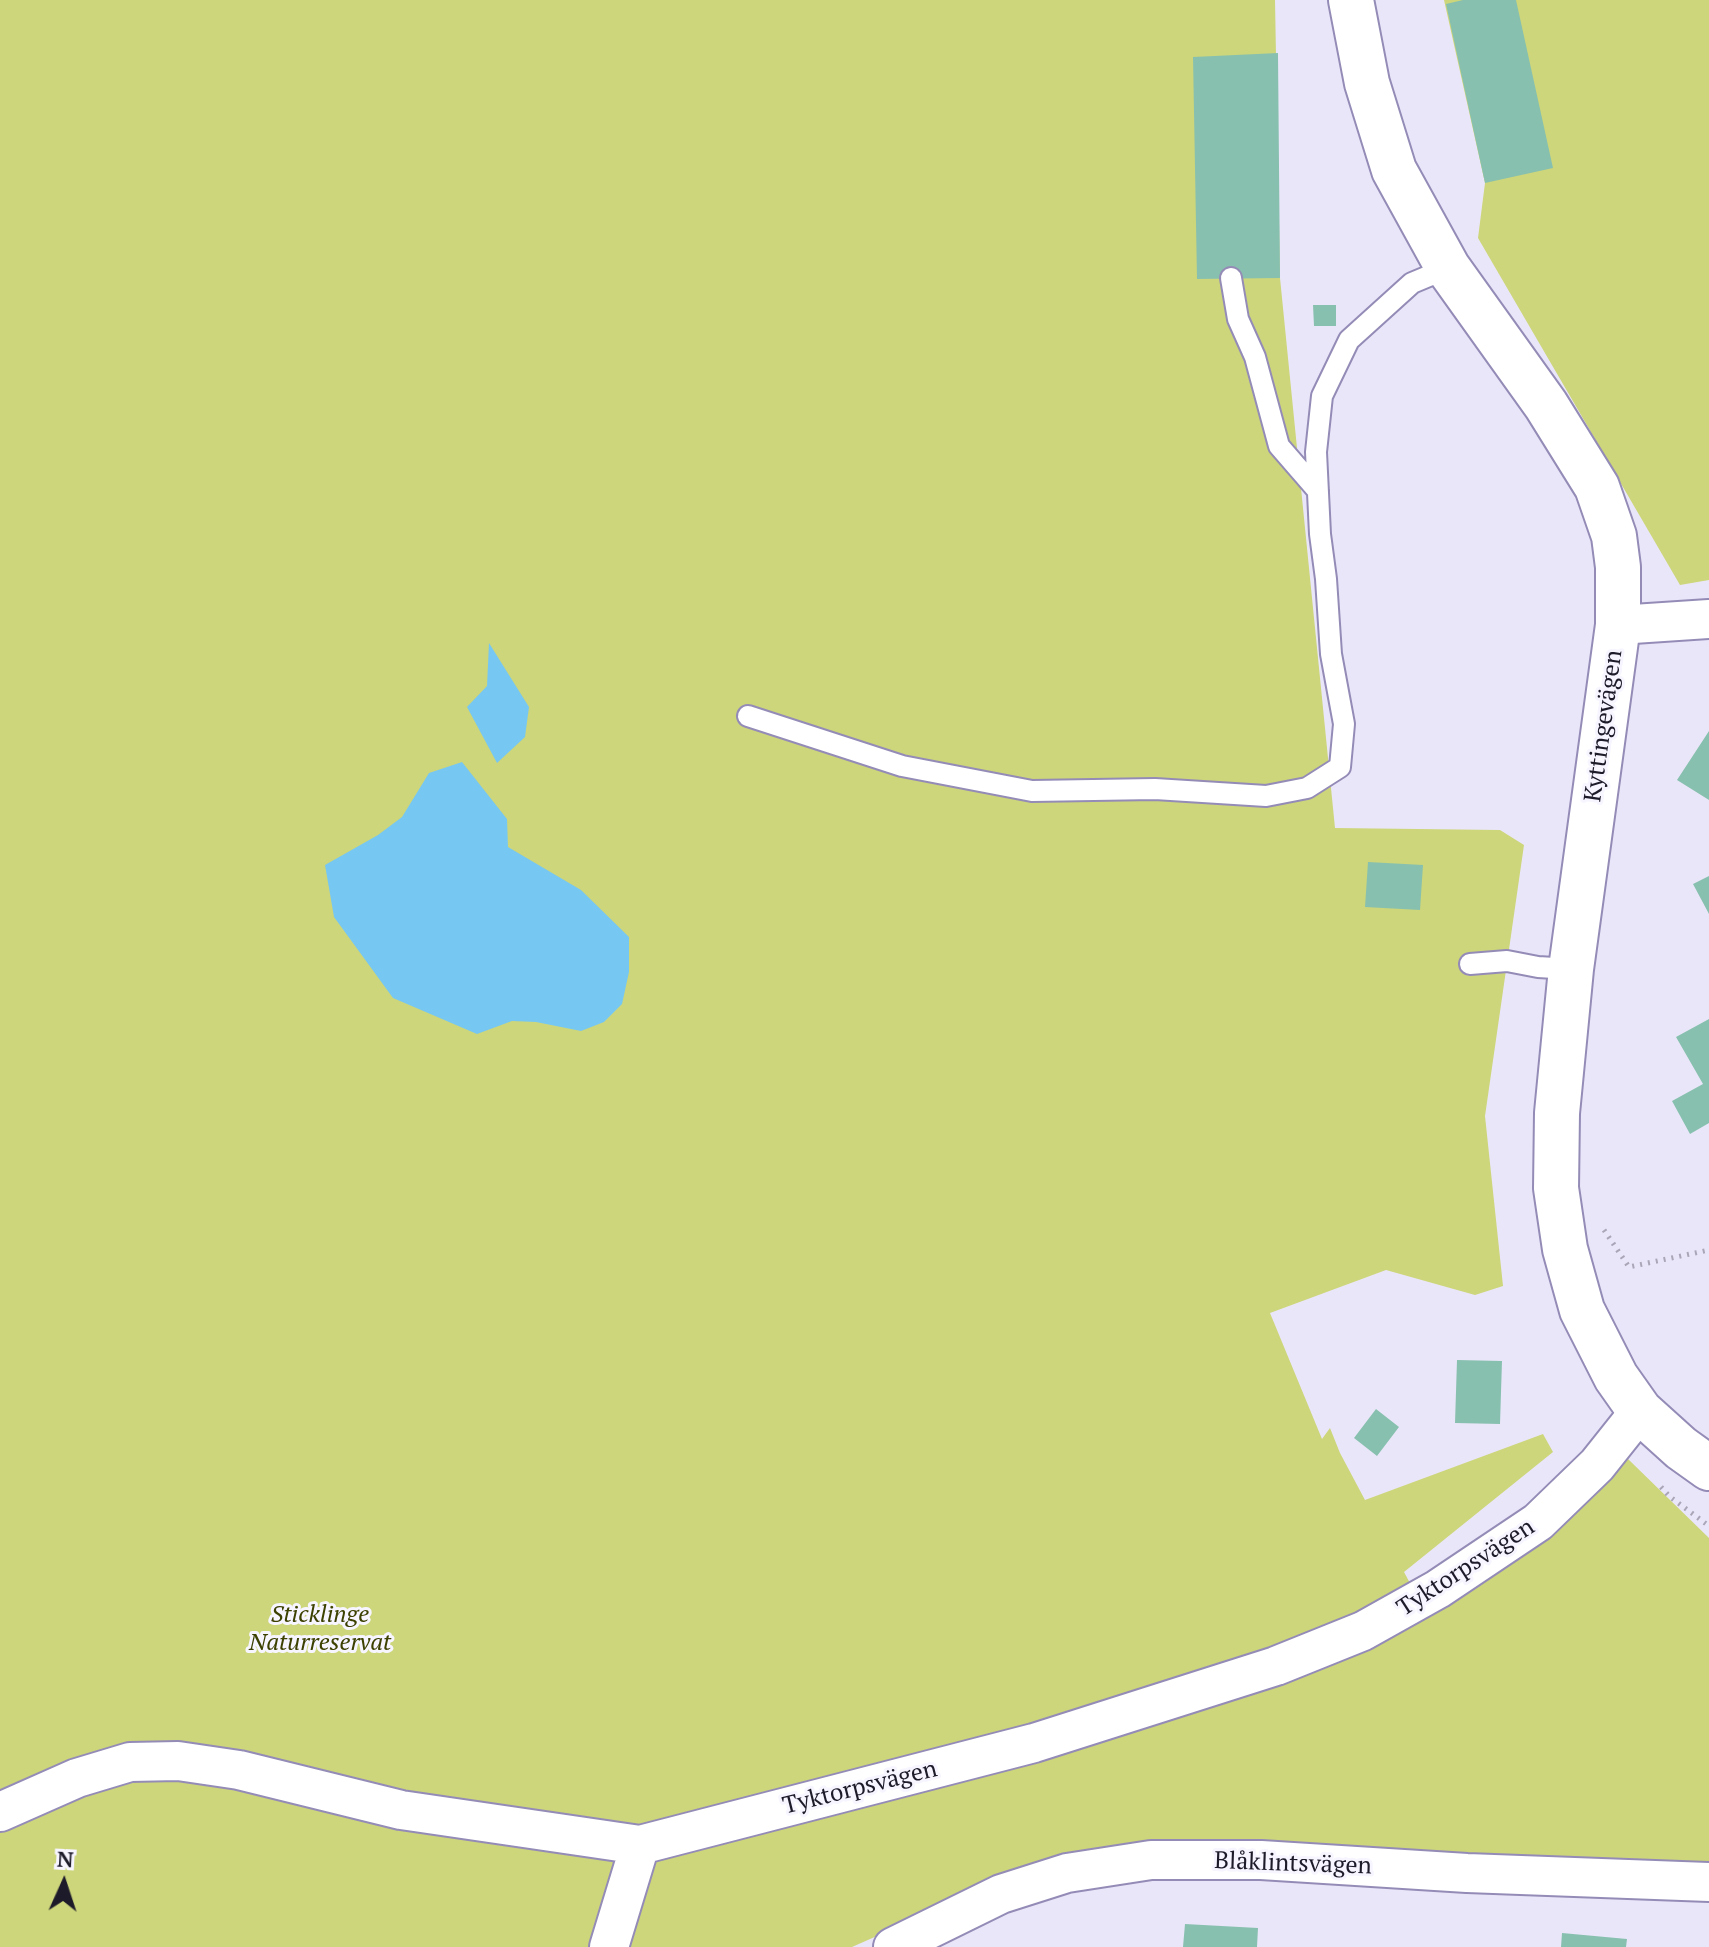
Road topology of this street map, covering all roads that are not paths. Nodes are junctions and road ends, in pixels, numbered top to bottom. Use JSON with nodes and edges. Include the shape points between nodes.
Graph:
{"nodes":[{"id":1,"x":1351,"y":0,"type":"edge"},
{"id":2,"x":1448,"y":268,"type":"junction"},
{"id":3,"x":1231,"y":278,"type":"dead end"},
{"id":4,"x":1318,"y":491,"type":"junction"},
{"id":5,"x":1709,"y":619,"type":"edge"},
{"id":6,"x":1618,"y":625,"type":"junction"},
{"id":7,"x":748,"y":716,"type":"dead end"},
{"id":8,"x":1470,"y":964,"type":"dead end"},
{"id":9,"x":1571,"y":969,"type":"junction"},
{"id":10,"x":1640,"y":1411,"type":"junction"},
{"id":11,"x":1709,"y":1468,"type":"edge"},
{"id":12,"x":0,"y":1812,"type":"edge"},
{"id":13,"x":640,"y":1845,"type":"junction"},
{"id":14,"x":1709,"y":1882,"type":"edge"},
{"id":15,"x":609,"y":1947,"type":"edge"},
{"id":16,"x":893,"y":1947,"type":"edge"}],
"edges":[{"from":1,"to":2,"type":"street","name":"Kyttingevägen","via":[[1367,83],[1394,170]]},
{"from":2,"to":4,"type":"lane","via":[[1412,283],[1349,340],[1322,396]]},
{"from":2,"to":6,"type":"street","name":"Kyttingevägen","via":[[1597,487],[1614,536]]},
{"from":3,"to":4,"type":"lane","via":[[1238,319],[1255,357],[1279,446]]},
{"from":4,"to":7,"type":"lane","via":[[1331,654],[1344,724],[1340,767],[1307,788],[1266,796],[1155,789],[1032,791],[902,766]]},
{"from":5,"to":6,"type":"street"},
{"from":6,"to":9,"type":"street","name":"Kyttingevägen"},
{"from":8,"to":9,"type":"lane","via":[[1507,961]]},
{"from":9,"to":10,"type":"street","name":"Kyttingevägen","via":[[1557,1113],[1556,1188],[1563,1234],[1582,1310]]},
{"from":10,"to":11,"type":"street","name":"Kyttingevägen"},
{"from":10,"to":13,"type":"street","name":"Tyktorpsvägen","via":[[1597,1465],[1538,1522],[1438,1589],[1363,1631],[1276,1666],[1034,1743]]},
{"from":12,"to":13,"type":"street","name":"Tyktorpsvägen","via":[[77,1778],[130,1762],[178,1761],[239,1770],[401,1810]]},
{"from":13,"to":15,"type":"street"},
{"from":14,"to":16,"type":"street","name":"Blåklintsvägen","via":[[1261,1860],[1151,1860],[1067,1873],[1001,1894]]}]}
